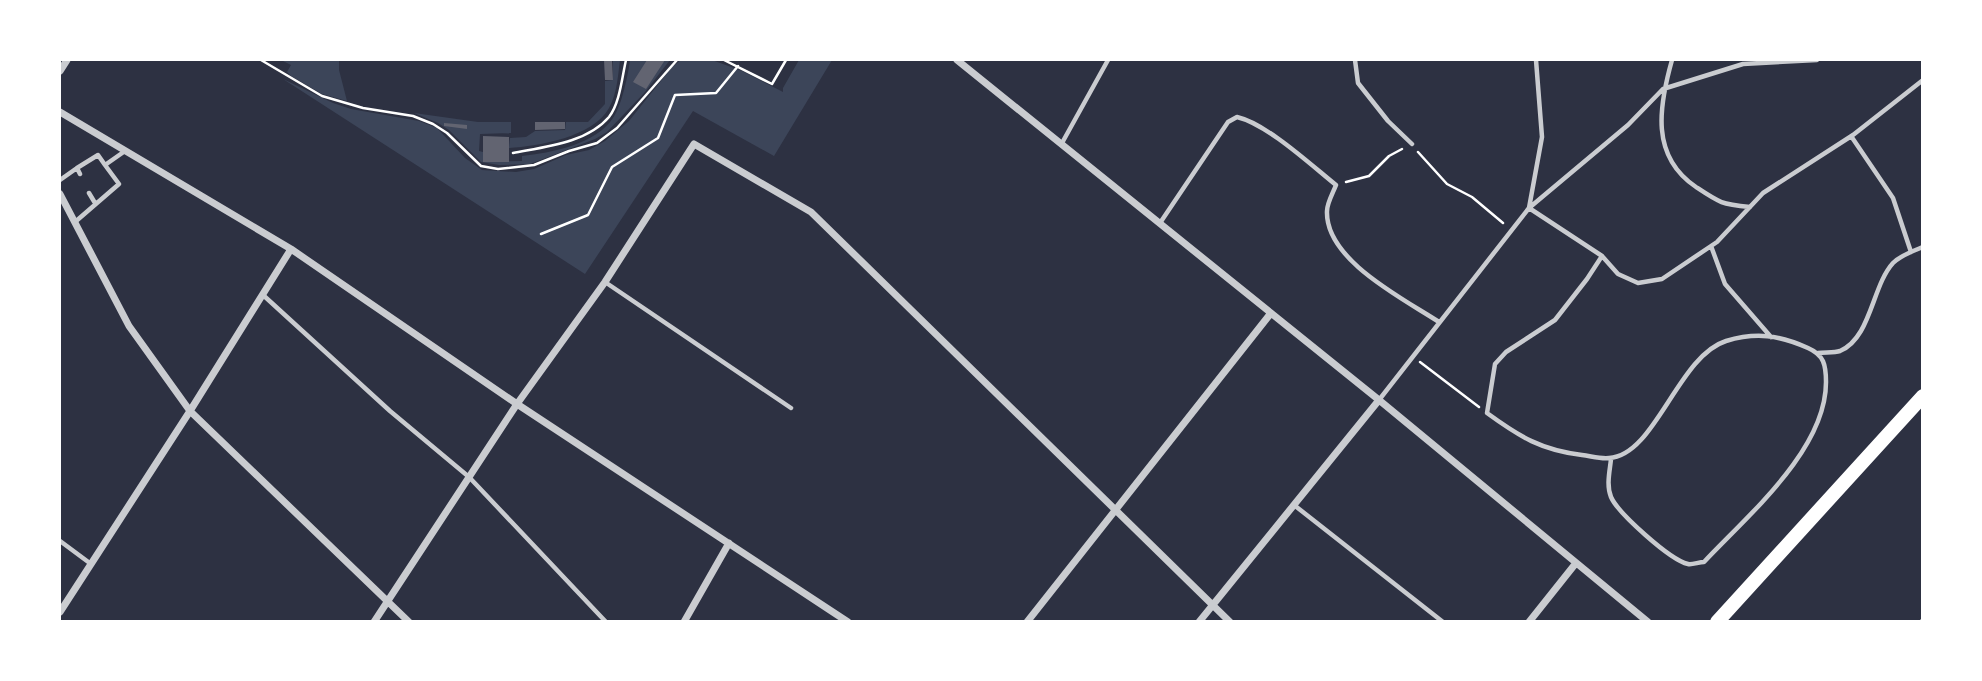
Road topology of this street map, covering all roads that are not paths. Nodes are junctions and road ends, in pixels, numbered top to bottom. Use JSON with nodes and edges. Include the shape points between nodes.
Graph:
{"nodes":[{"id":1,"x":66,"y":60,"type":"edge"},
{"id":2,"x":957,"y":60,"type":"edge"},
{"id":3,"x":1108,"y":60,"type":"edge"},
{"id":4,"x":1355,"y":60,"type":"edge"},
{"id":5,"x":1536,"y":60,"type":"edge"},
{"id":6,"x":1672,"y":60,"type":"edge"},
{"id":7,"x":1817,"y":60,"type":"edge"},
{"id":8,"x":60,"y":71,"type":"edge"},
{"id":9,"x":1923,"y":80,"type":"edge"},
{"id":10,"x":1663,"y":89,"type":"junction"},
{"id":11,"x":60,"y":112,"type":"edge"},
{"id":12,"x":1851,"y":136,"type":"junction"},
{"id":13,"x":1062,"y":143,"type":"junction"},
{"id":14,"x":1412,"y":144,"type":"road end"},
{"id":15,"x":125,"y":151,"type":"junction"},
{"id":16,"x":105,"y":165,"type":"junction"},
{"id":17,"x":60,"y":180,"type":"edge"},
{"id":18,"x":89,"y":193,"type":"dead end"},
{"id":19,"x":60,"y":194,"type":"edge"},
{"id":20,"x":95,"y":203,"type":"junction"},
{"id":21,"x":1750,"y":207,"type":"junction"},
{"id":22,"x":1529,"y":208,"type":"junction"},
{"id":23,"x":74,"y":222,"type":"junction"},
{"id":24,"x":1160,"y":223,"type":"junction"},
{"id":25,"x":1711,"y":246,"type":"junction"},
{"id":26,"x":1923,"y":247,"type":"edge"},
{"id":27,"x":291,"y":249,"type":"junction"},
{"id":28,"x":1911,"y":252,"type":"junction"},
{"id":29,"x":1602,"y":256,"type":"junction"},
{"id":30,"x":605,"y":282,"type":"junction"},
{"id":31,"x":262,"y":295,"type":"junction"},
{"id":32,"x":1271,"y":313,"type":"junction"},
{"id":33,"x":1439,"y":322,"type":"junction"},
{"id":34,"x":1771,"y":337,"type":"junction"},
{"id":35,"x":1818,"y":353,"type":"junction"},
{"id":36,"x":1923,"y":396,"type":"edge"},
{"id":37,"x":1379,"y":400,"type":"junction"},
{"id":38,"x":517,"y":404,"type":"junction"},
{"id":39,"x":791,"y":408,"type":"dead end"},
{"id":40,"x":190,"y":411,"type":"junction"},
{"id":41,"x":1611,"y":459,"type":"junction"},
{"id":42,"x":469,"y":477,"type":"junction"},
{"id":43,"x":1294,"y":505,"type":"junction"},
{"id":44,"x":1115,"y":510,"type":"junction"},
{"id":45,"x":60,"y":541,"type":"edge"},
{"id":46,"x":729,"y":543,"type":"junction"},
{"id":47,"x":1576,"y":563,"type":"junction"},
{"id":48,"x":92,"y":564,"type":"junction"},
{"id":49,"x":388,"y":600,"type":"junction"},
{"id":50,"x":1213,"y":604,"type":"junction"},
{"id":51,"x":60,"y":612,"type":"edge"},
{"id":52,"x":374,"y":621,"type":"edge"},
{"id":53,"x":409,"y":621,"type":"edge"},
{"id":54,"x":606,"y":621,"type":"edge"},
{"id":55,"x":684,"y":621,"type":"edge"},
{"id":56,"x":848,"y":621,"type":"edge"},
{"id":57,"x":1027,"y":621,"type":"edge"},
{"id":58,"x":1199,"y":621,"type":"edge"},
{"id":59,"x":1230,"y":621,"type":"edge"},
{"id":60,"x":1443,"y":621,"type":"edge"},
{"id":61,"x":1529,"y":621,"type":"edge"},
{"id":62,"x":1648,"y":621,"type":"edge"},
{"id":63,"x":1717,"y":621,"type":"edge"}],
"edges":[{"from":1,"to":8,"type":"street"},
{"from":2,"to":13,"type":"street"},
{"from":3,"to":13,"type":"lane"},
{"from":4,"to":14,"type":"lane","via":[[1357,83]]},
{"from":5,"to":22,"type":"lane","via":[[1542,137]]},
{"from":6,"to":10,"type":"lane"},
{"from":7,"to":10,"type":"lane","via":[[1744,64]]},
{"from":9,"to":12,"type":"lane"},
{"from":10,"to":21,"type":"lane","via":[[1664,150],[1681,177],[1721,204]]},
{"from":10,"to":22,"type":"lane","via":[[1628,125]]},
{"from":11,"to":15,"type":"street"},
{"from":12,"to":21,"type":"lane","via":[[1763,193]]},
{"from":12,"to":28,"type":"lane","via":[[1893,198]]},
{"from":13,"to":24,"type":"street"},
{"from":15,"to":16,"type":"lane"},
{"from":15,"to":27,"type":"street"},
{"from":16,"to":17,"type":"lane","via":[[98,155]]},
{"from":16,"to":20,"type":"lane","via":[[119,184]]},
{"from":18,"to":20,"type":"lane"},
{"from":19,"to":23,"type":"street"},
{"from":20,"to":23,"type":"lane"},
{"from":21,"to":25,"type":"lane"},
{"from":22,"to":29,"type":"lane"},
{"from":22,"to":33,"type":"lane"},
{"from":23,"to":40,"type":"street","via":[[129,326]]},
{"from":24,"to":32,"type":"street"},
{"from":24,"to":33,"type":"lane","via":[[1228,122],[1245,119],[1336,185],[1327,210],[1330,229],[1360,270]]},
{"from":25,"to":29,"type":"lane","via":[[1662,279],[1638,283],[1618,274]]},
{"from":25,"to":34,"type":"lane","via":[[1725,284]]},
{"from":26,"to":28,"type":"lane"},
{"from":27,"to":31,"type":"street"},
{"from":27,"to":38,"type":"street"},
{"from":28,"to":35,"type":"lane","via":[[1895,261],[1879,283],[1852,344],[1838,352]]},
{"from":29,"to":41,"type":"lane","via":[[1555,320],[1495,364],[1487,413],[1515,433],[1554,451]]},
{"from":30,"to":38,"type":"street"},
{"from":30,"to":39,"type":"lane"},
{"from":30,"to":44,"type":"street","via":[[694,144],[811,212]]},
{"from":31,"to":40,"type":"street"},
{"from":31,"to":42,"type":"lane"},
{"from":32,"to":37,"type":"street"},
{"from":32,"to":44,"type":"street"},
{"from":33,"to":37,"type":"lane"},
{"from":34,"to":35,"type":"lane"},
{"from":34,"to":41,"type":"lane","via":[[1756,334],[1722,342],[1698,361],[1648,434]]},
{"from":35,"to":41,"type":"lane","via":[[1826,366],[1826,399],[1812,436],[1783,478],[1704,562],[1688,564],[1665,552],[1623,515],[1608,485]]},
{"from":36,"to":63,"type":"main road"},
{"from":37,"to":43,"type":"street"},
{"from":37,"to":47,"type":"street"},
{"from":38,"to":42,"type":"street"},
{"from":38,"to":46,"type":"street"},
{"from":40,"to":48,"type":"street"},
{"from":40,"to":49,"type":"street"},
{"from":42,"to":49,"type":"street"},
{"from":42,"to":54,"type":"lane"},
{"from":43,"to":50,"type":"street"},
{"from":43,"to":60,"type":"lane"},
{"from":44,"to":50,"type":"street"},
{"from":44,"to":57,"type":"street"},
{"from":45,"to":48,"type":"lane"},
{"from":46,"to":55,"type":"street"},
{"from":46,"to":56,"type":"street"},
{"from":47,"to":61,"type":"street"},
{"from":47,"to":62,"type":"street"},
{"from":48,"to":51,"type":"street"},
{"from":49,"to":52,"type":"street"},
{"from":49,"to":53,"type":"street"},
{"from":50,"to":58,"type":"street"},
{"from":50,"to":59,"type":"street"}]}
